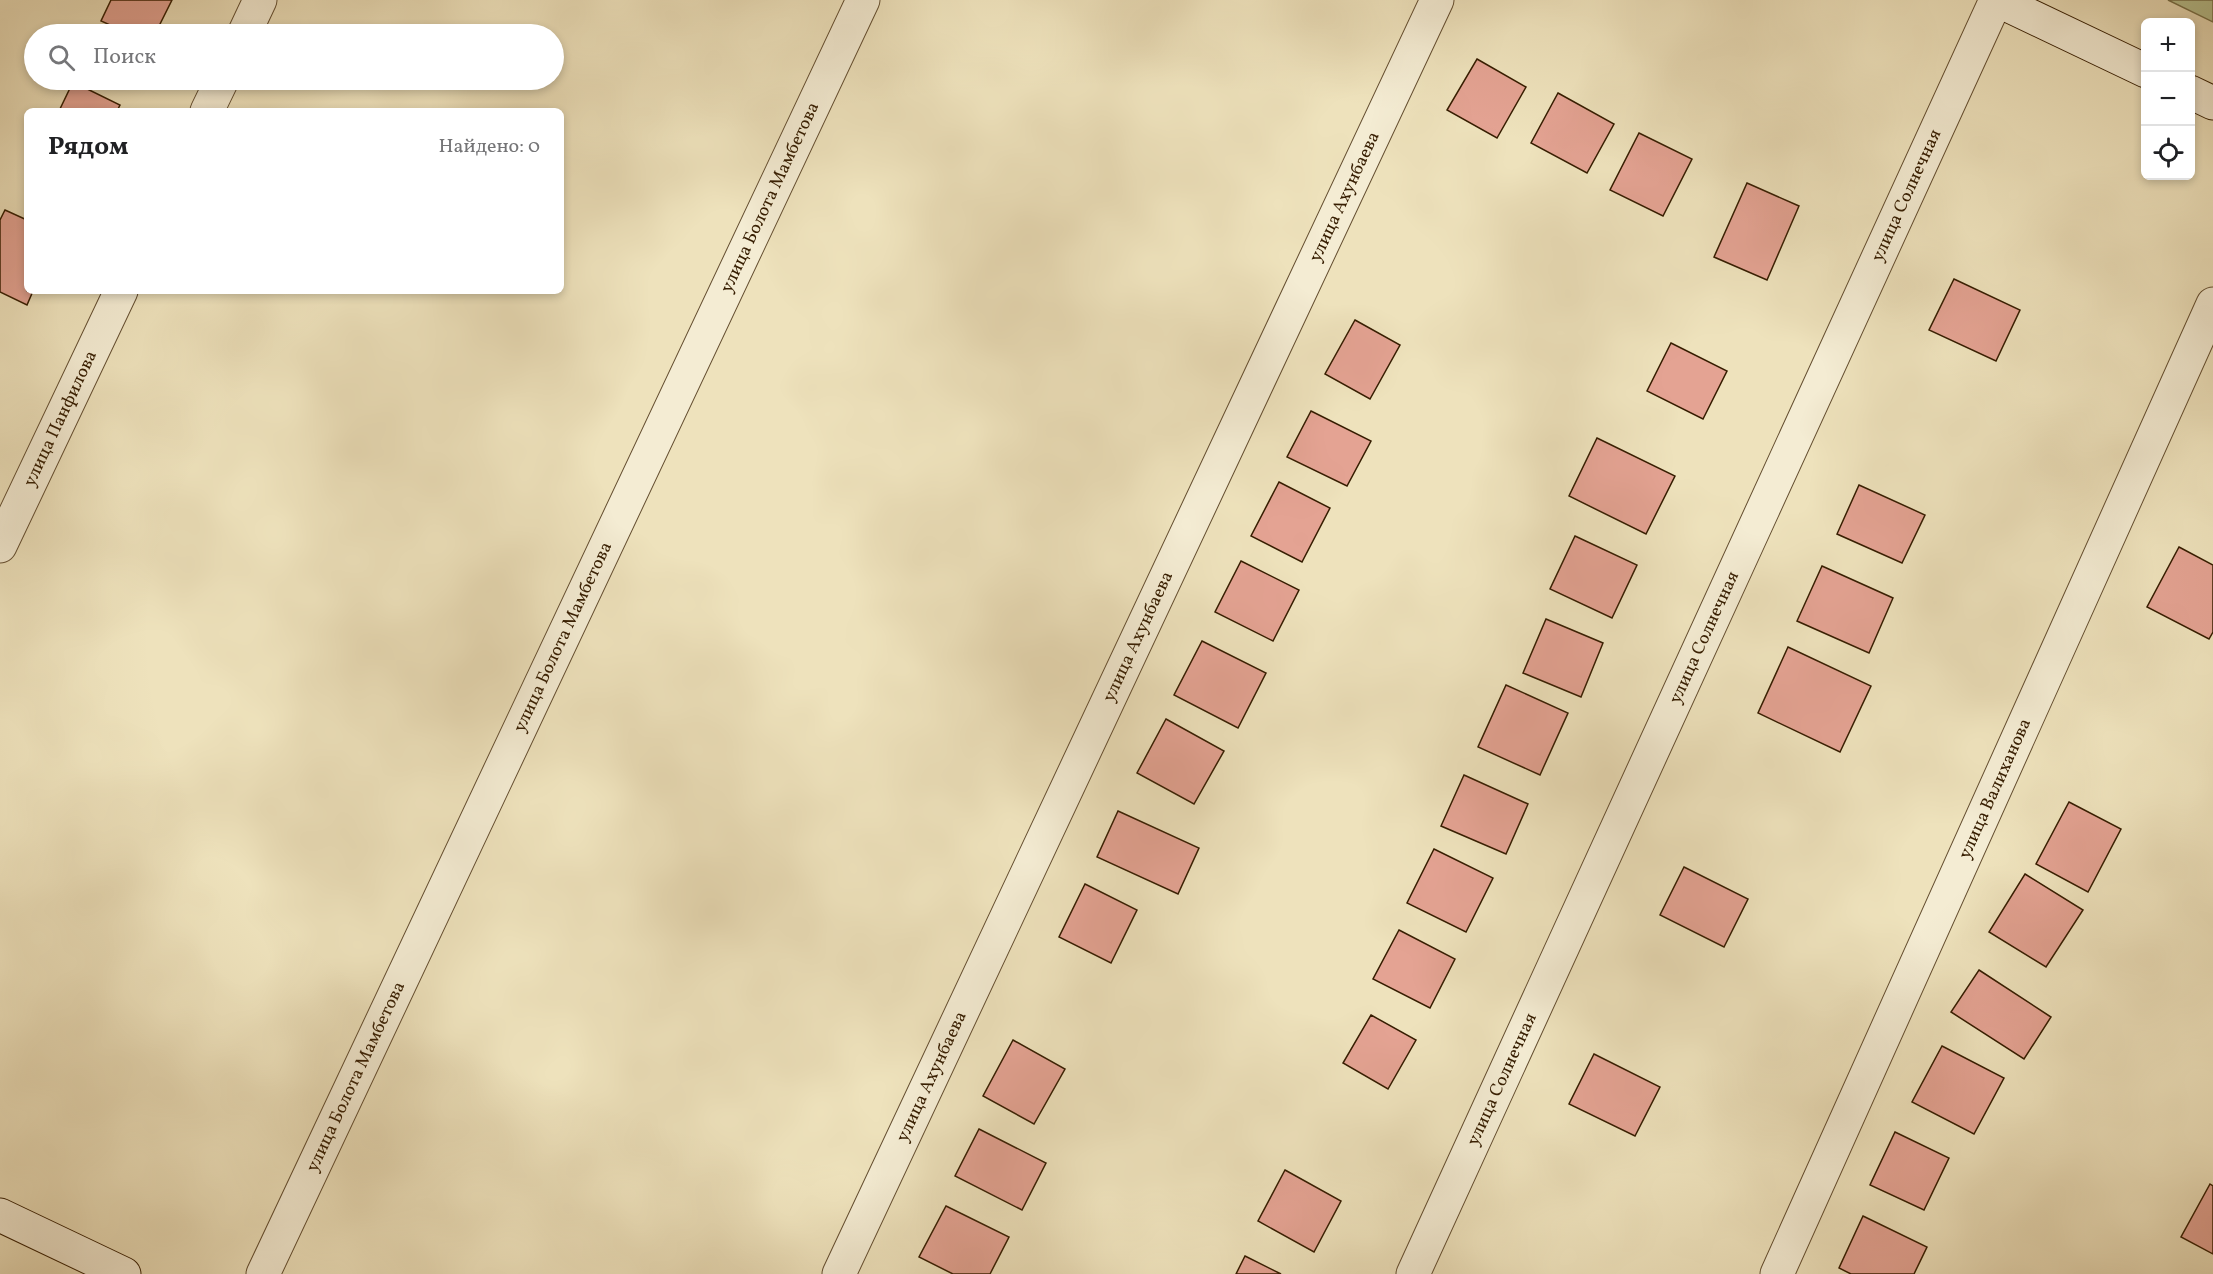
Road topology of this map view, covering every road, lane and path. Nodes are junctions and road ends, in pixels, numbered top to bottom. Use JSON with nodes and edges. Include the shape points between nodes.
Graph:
{"nodes":[{"id":1,"x":260,"y":0,"type":"edge"},
{"id":2,"x":863,"y":0,"type":"edge"},
{"id":3,"x":1437,"y":0,"type":"edge"},
{"id":4,"x":1996,"y":0,"type":"edge"},
{"id":5,"x":249,"y":24,"type":"edge"},
{"id":6,"x":2141,"y":69,"type":"edge"},
{"id":7,"x":217,"y":90,"type":"edge"},
{"id":8,"x":2195,"y":94,"type":"edge"},
{"id":9,"x":2213,"y":103,"type":"edge"},
{"id":10,"x":208,"y":108,"type":"edge"},
{"id":11,"x":120,"y":294,"type":"edge"},
{"id":12,"x":2213,"y":304,"type":"edge"},
{"id":13,"x":0,"y":546,"type":"edge"},
{"id":14,"x":0,"y":1215,"type":"edge"},
{"id":15,"x":124,"y":1274,"type":"edge"},
{"id":16,"x":262,"y":1274,"type":"edge"},
{"id":17,"x":839,"y":1274,"type":"edge"},
{"id":18,"x":1413,"y":1274,"type":"edge"},
{"id":19,"x":1777,"y":1274,"type":"edge"}],
"edges":[{"from":1,"to":5,"type":"street"},
{"from":2,"to":16,"type":"street","name":"улица Болота Мамбетова"},
{"from":3,"to":17,"type":"street","name":"улица Ахунбаева"},
{"from":4,"to":6,"type":"street"},
{"from":4,"to":18,"type":"street","name":"улица Солнечная"},
{"from":7,"to":10,"type":"street"},
{"from":8,"to":9,"type":"street"},
{"from":11,"to":13,"type":"street","name":"улица Панфилова"},
{"from":12,"to":19,"type":"street","name":"улица Валиханова"},
{"from":14,"to":15,"type":"street"}]}
